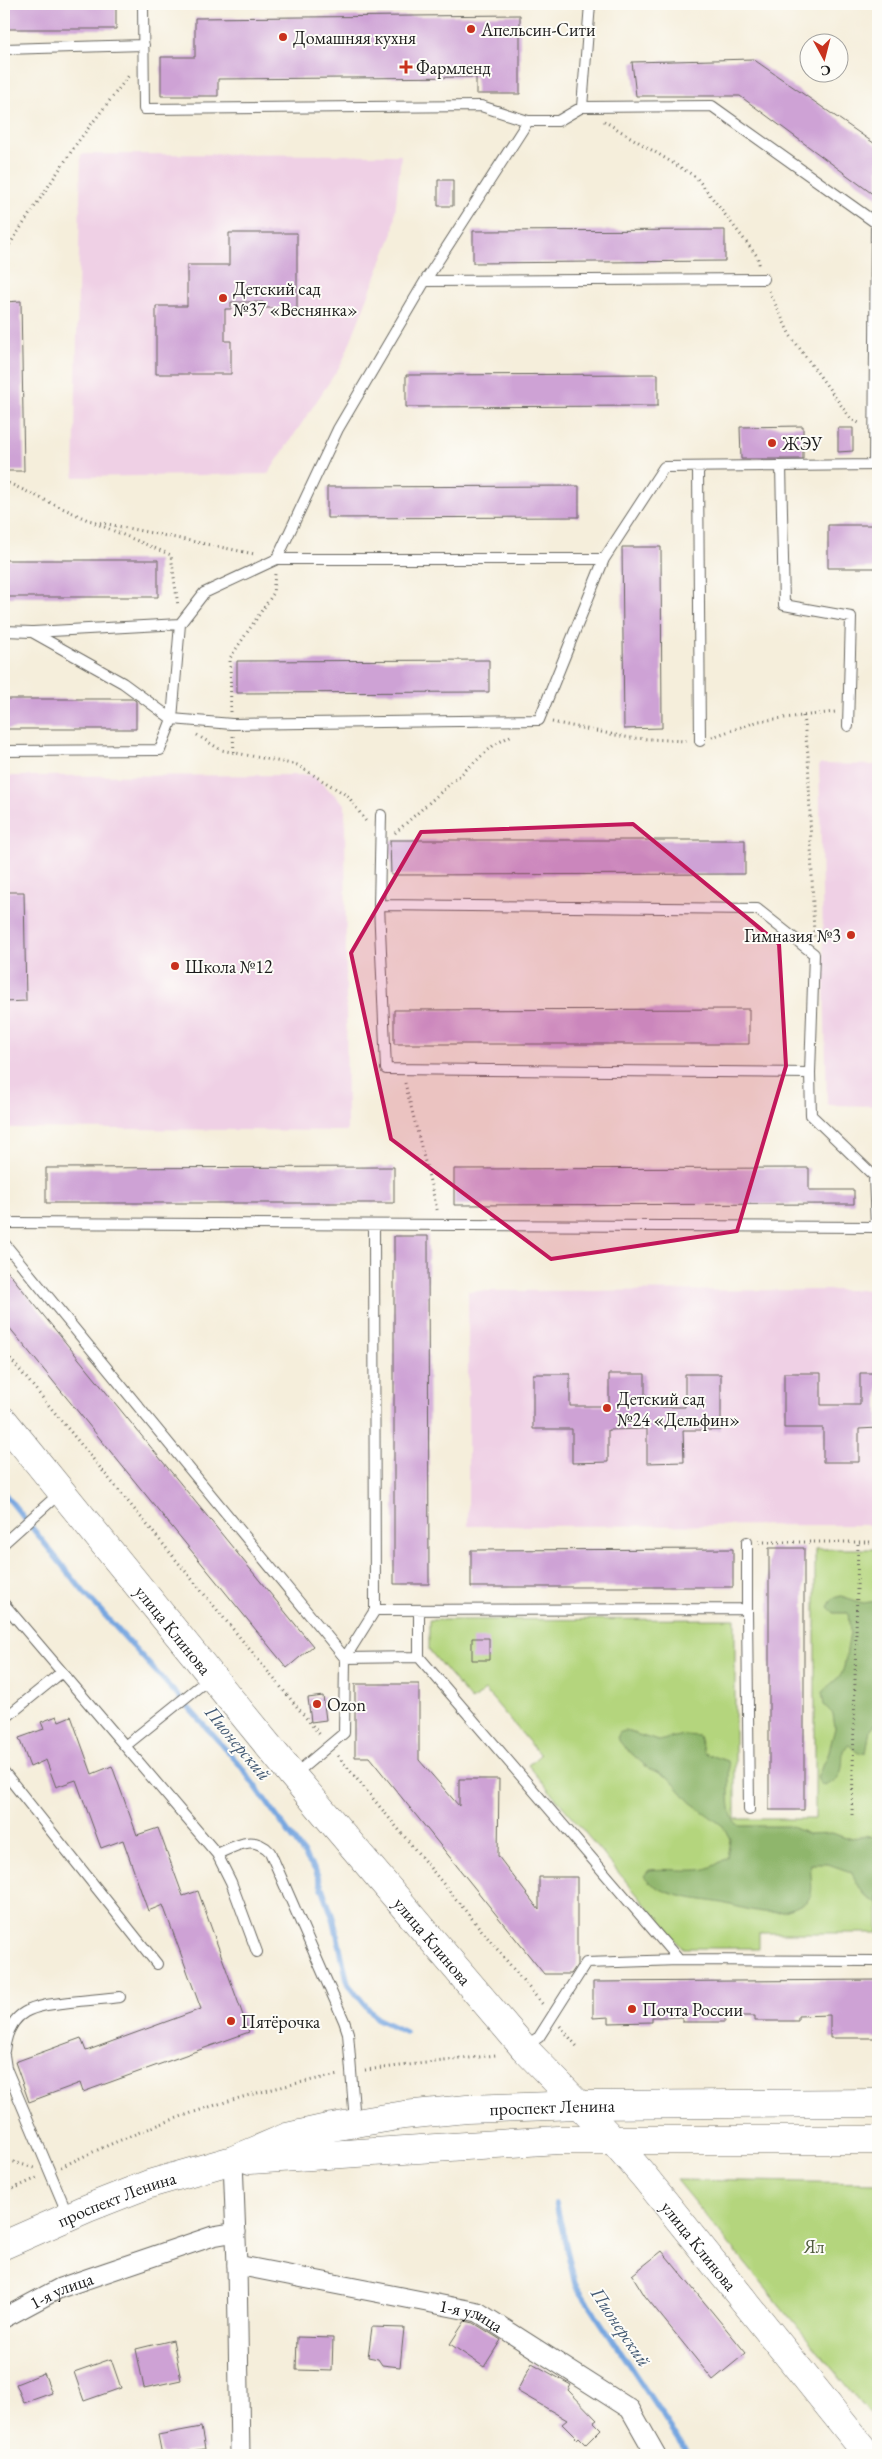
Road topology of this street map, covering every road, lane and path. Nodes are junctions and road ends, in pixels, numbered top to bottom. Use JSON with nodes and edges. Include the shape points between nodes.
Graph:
{"nodes":[{"id":1,"x":143,"y":4,"type":"edge"},
{"id":2,"x":590,"y":4,"type":"edge"},
{"id":3,"x":4,"y":49,"type":"edge"},
{"id":4,"x":144,"y":50,"type":"junction"},
{"id":5,"x":582,"y":107,"type":"junction"},
{"id":6,"x":528,"y":121,"type":"junction"},
{"id":7,"x":4,"y":254,"type":"edge"},
{"id":8,"x":764,"y":280,"type":"junction"},
{"id":9,"x":425,"y":281,"type":"junction"},
{"id":10,"x":874,"y":429,"type":"junction"},
{"id":11,"x":876,"y":465,"type":"edge"},
{"id":12,"x":781,"y":466,"type":"junction"},
{"id":13,"x":698,"y":467,"type":"junction"},
{"id":14,"x":4,"y":481,"type":"edge"},
{"id":15,"x":88,"y":520,"type":"junction"},
{"id":16,"x":277,"y":559,"type":"junction"},
{"id":17,"x":604,"y":559,"type":"junction"},
{"id":18,"x":180,"y":624,"type":"junction"},
{"id":19,"x":4,"y":631,"type":"edge"},
{"id":20,"x":32,"y":632,"type":"junction"},
{"id":21,"x":848,"y":711,"type":"junction"},
{"id":22,"x":803,"y":716,"type":"junction"},
{"id":23,"x":172,"y":719,"type":"junction"},
{"id":24,"x":539,"y":720,"type":"junction"},
{"id":25,"x":232,"y":724,"type":"junction"},
{"id":26,"x":848,"y":726,"type":"dead end"},
{"id":27,"x":700,"y":741,"type":"junction"},
{"id":28,"x":4,"y":751,"type":"edge"},
{"id":29,"x":234,"y":752,"type":"junction"},
{"id":30,"x":381,"y":815,"type":"dead end"},
{"id":31,"x":380,"y":846,"type":"junction"},
{"id":32,"x":379,"y":905,"type":"junction"},
{"id":33,"x":814,"y":954,"type":"junction"},
{"id":34,"x":403,"y":1070,"type":"junction"},
{"id":35,"x":810,"y":1073,"type":"junction"},
{"id":36,"x":4,"y":1223,"type":"edge"},
{"id":37,"x":374,"y":1224,"type":"junction"},
{"id":38,"x":441,"y":1225,"type":"junction"},
{"id":39,"x":877,"y":1227,"type":"edge"},
{"id":40,"x":4,"y":1243,"type":"edge"},
{"id":41,"x":4,"y":1351,"type":"edge"},
{"id":42,"x":4,"y":1421,"type":"edge"},
{"id":43,"x":61,"y":1491,"type":"junction"},
{"id":44,"x":747,"y":1542,"type":"joint"},
{"id":45,"x":878,"y":1542,"type":"edge"},
{"id":46,"x":4,"y":1543,"type":"edge"},
{"id":47,"x":858,"y":1543,"type":"junction"},
{"id":48,"x":4,"y":1604,"type":"edge"},
{"id":49,"x":375,"y":1610,"type":"junction"},
{"id":50,"x":420,"y":1610,"type":"junction"},
{"id":51,"x":747,"y":1610,"type":"junction"},
{"id":52,"x":419,"y":1657,"type":"junction"},
{"id":53,"x":345,"y":1658,"type":"junction"},
{"id":54,"x":62,"y":1672,"type":"junction"},
{"id":55,"x":212,"y":1676,"type":"junction"},
{"id":56,"x":4,"y":1719,"type":"edge"},
{"id":57,"x":329,"y":1745,"type":"junction"},
{"id":58,"x":125,"y":1746,"type":"junction"},
{"id":59,"x":4,"y":1772,"type":"edge"},
{"id":60,"x":293,"y":1776,"type":"junction"},
{"id":61,"x":749,"y":1810,"type":"dead end"},
{"id":62,"x":852,"y":1815,"type":"dead end"},
{"id":63,"x":217,"y":1854,"type":"junction"},
{"id":64,"x":257,"y":1952,"type":"dead end"},
{"id":65,"x":679,"y":1960,"type":"junction"},
{"id":66,"x":878,"y":1961,"type":"edge"},
{"id":67,"x":157,"y":1964,"type":"dead end"},
{"id":68,"x":120,"y":1997,"type":"dead end"},
{"id":69,"x":552,"y":2016,"type":"junction"},
{"id":70,"x":524,"y":2048,"type":"junction"},
{"id":71,"x":579,"y":2049,"type":"dead end"},
{"id":72,"x":4,"y":2051,"type":"edge"},
{"id":73,"x":496,"y":2055,"type":"dead end"},
{"id":74,"x":4,"y":2056,"type":"edge"},
{"id":75,"x":351,"y":2072,"type":"junction"},
{"id":76,"x":878,"y":2102,"type":"edge"},
{"id":77,"x":579,"y":2105,"type":"junction"},
{"id":78,"x":356,"y":2123,"type":"junction"},
{"id":79,"x":612,"y":2139,"type":"junction"},
{"id":80,"x":878,"y":2140,"type":"edge"},
{"id":81,"x":4,"y":2159,"type":"edge"},
{"id":82,"x":233,"y":2160,"type":"junction"},
{"id":83,"x":49,"y":2172,"type":"junction"},
{"id":84,"x":4,"y":2194,"type":"edge"},
{"id":85,"x":68,"y":2216,"type":"junction"},
{"id":86,"x":236,"y":2232,"type":"junction"},
{"id":87,"x":4,"y":2245,"type":"edge"},
{"id":88,"x":237,"y":2265,"type":"junction"},
{"id":89,"x":4,"y":2318,"type":"edge"},
{"id":90,"x":240,"y":2455,"type":"edge"},
{"id":91,"x":656,"y":2455,"type":"edge"},
{"id":92,"x":868,"y":2455,"type":"edge"}],
"edges":[{"from":1,"to":4,"type":"lane"},
{"from":2,"to":5,"type":"lane"},
{"from":3,"to":4,"type":"lane"},
{"from":4,"to":6,"type":"lane","via":[[144,109],[481,106]]},
{"from":4,"to":7,"type":"path","via":[[77,142]]},
{"from":5,"to":6,"type":"lane","via":[[558,121]]},
{"from":5,"to":8,"type":"path","via":[[696,178],[757,256]]},
{"from":5,"to":10,"type":"lane","via":[[712,106],[876,223]]},
{"from":6,"to":9,"type":"lane"},
{"from":8,"to":9,"type":"lane"},
{"from":8,"to":10,"type":"path","via":[[790,335],[851,419]]},
{"from":9,"to":16,"type":"lane","via":[[338,429]]},
{"from":10,"to":11,"type":"lane"},
{"from":11,"to":12,"type":"lane"},
{"from":12,"to":13,"type":"lane"},
{"from":12,"to":21,"type":"lane","via":[[784,605],[851,617]]},
{"from":13,"to":17,"type":"lane","via":[[664,467]]},
{"from":13,"to":27,"type":"lane"},
{"from":14,"to":15,"type":"path"},
{"from":15,"to":16,"type":"path"},
{"from":15,"to":18,"type":"path","via":[[171,555]]},
{"from":16,"to":17,"type":"lane"},
{"from":16,"to":18,"type":"lane","via":[[204,593]]},
{"from":16,"to":25,"type":"path","via":[[273,594],[230,658]]},
{"from":17,"to":24,"type":"lane"},
{"from":18,"to":20,"type":"lane"},
{"from":18,"to":23,"type":"lane"},
{"from":19,"to":20,"type":"lane"},
{"from":20,"to":23,"type":"lane","via":[[123,683]]},
{"from":21,"to":22,"type":"path"},
{"from":21,"to":26,"type":"lane"},
{"from":22,"to":27,"type":"path","via":[[759,721]]},
{"from":22,"to":33,"type":"path","via":[[808,754]]},
{"from":23,"to":25,"type":"lane"},
{"from":23,"to":28,"type":"lane","via":[[160,750]]},
{"from":23,"to":29,"type":"path","via":[[221,750]]},
{"from":24,"to":25,"type":"lane"},
{"from":24,"to":27,"type":"path","via":[[630,738]]},
{"from":24,"to":31,"type":"path","via":[[494,744]]},
{"from":25,"to":29,"type":"path"},
{"from":29,"to":31,"type":"path","via":[[297,765],[348,796]]},
{"from":30,"to":31,"type":"lane"},
{"from":31,"to":32,"type":"lane"},
{"from":32,"to":33,"type":"lane","via":[[757,909]]},
{"from":32,"to":34,"type":"lane","via":[[386,1068]]},
{"from":33,"to":35,"type":"lane"},
{"from":34,"to":35,"type":"lane"},
{"from":34,"to":38,"type":"path"},
{"from":35,"to":39,"type":"lane","via":[[811,1115],[874,1176]]},
{"from":36,"to":37,"type":"lane"},
{"from":37,"to":38,"type":"lane"},
{"from":37,"to":49,"type":"lane"},
{"from":38,"to":39,"type":"lane"},
{"from":40,"to":53,"type":"lane"},
{"from":41,"to":57,"type":"path"},
{"from":42,"to":43,"type":"main road","name":"улица Клинова"},
{"from":43,"to":46,"type":"lane"},
{"from":43,"to":55,"type":"main road","name":"улица Клинова"},
{"from":44,"to":47,"type":"path","via":[[814,1540]]},
{"from":44,"to":51,"type":"lane"},
{"from":45,"to":47,"type":"path"},
{"from":47,"to":62,"type":"path"},
{"from":48,"to":54,"type":"lane"},
{"from":49,"to":50,"type":"lane"},
{"from":49,"to":53,"type":"lane"},
{"from":50,"to":51,"type":"lane"},
{"from":50,"to":52,"type":"lane"},
{"from":51,"to":61,"type":"lane"},
{"from":52,"to":53,"type":"lane"},
{"from":52,"to":65,"type":"lane"},
{"from":53,"to":57,"type":"lane","via":[[344,1732]]},
{"from":54,"to":56,"type":"lane"},
{"from":54,"to":58,"type":"lane"},
{"from":55,"to":58,"type":"lane"},
{"from":55,"to":60,"type":"main road","name":"улица Клинова"},
{"from":57,"to":60,"type":"lane"},
{"from":57,"to":69,"type":"path"},
{"from":58,"to":63,"type":"lane"},
{"from":59,"to":67,"type":"lane"},
{"from":60,"to":70,"type":"main road","name":"улица Клинова"},
{"from":63,"to":64,"type":"lane"},
{"from":63,"to":75,"type":"lane","via":[[244,1842],[257,1842],[270,1852],[344,2021]]},
{"from":65,"to":66,"type":"lane"},
{"from":65,"to":69,"type":"lane","via":[[586,1963]]},
{"from":68,"to":72,"type":"lane","via":[[35,2006],[21,2014],[11,2026],[5,2038]]},
{"from":69,"to":70,"type":"lane","via":[[539,2037]]},
{"from":69,"to":71,"type":"path"},
{"from":70,"to":77,"type":"main road","name":"улица Клинова"},
{"from":73,"to":75,"type":"path"},
{"from":74,"to":83,"type":"lane"},
{"from":75,"to":78,"type":"lane"},
{"from":75,"to":83,"type":"path","via":[[208,2106],[117,2140]]},
{"from":76,"to":77,"type":"main road","name":"проспект Ленина"},
{"from":77,"to":78,"type":"main road","name":"проспект Ленина","via":[[467,2108]]},
{"from":77,"to":79,"type":"main road","name":"улица Клинова"},
{"from":78,"to":82,"type":"main road","name":"проспект Ленина","via":[[287,2137]]},
{"from":79,"to":80,"type":"main road","name":"проспект Ленина"},
{"from":79,"to":82,"type":"main road","name":"проспект Ленина"},
{"from":79,"to":92,"type":"main road","name":"улица Клинова"},
{"from":81,"to":83,"type":"path"},
{"from":82,"to":85,"type":"main road","name":"проспект Ленина","via":[[149,2184]]},
{"from":82,"to":86,"type":"street"},
{"from":83,"to":84,"type":"path"},
{"from":83,"to":85,"type":"lane"},
{"from":85,"to":87,"type":"main road","name":"проспект Ленина"},
{"from":86,"to":88,"type":"street"},
{"from":86,"to":89,"type":"street","name":"1-я улица","via":[[213,2236],[60,2288]]},
{"from":88,"to":90,"type":"street"},
{"from":88,"to":91,"type":"street","name":"1-я улица","via":[[478,2312],[630,2409]]}]}
